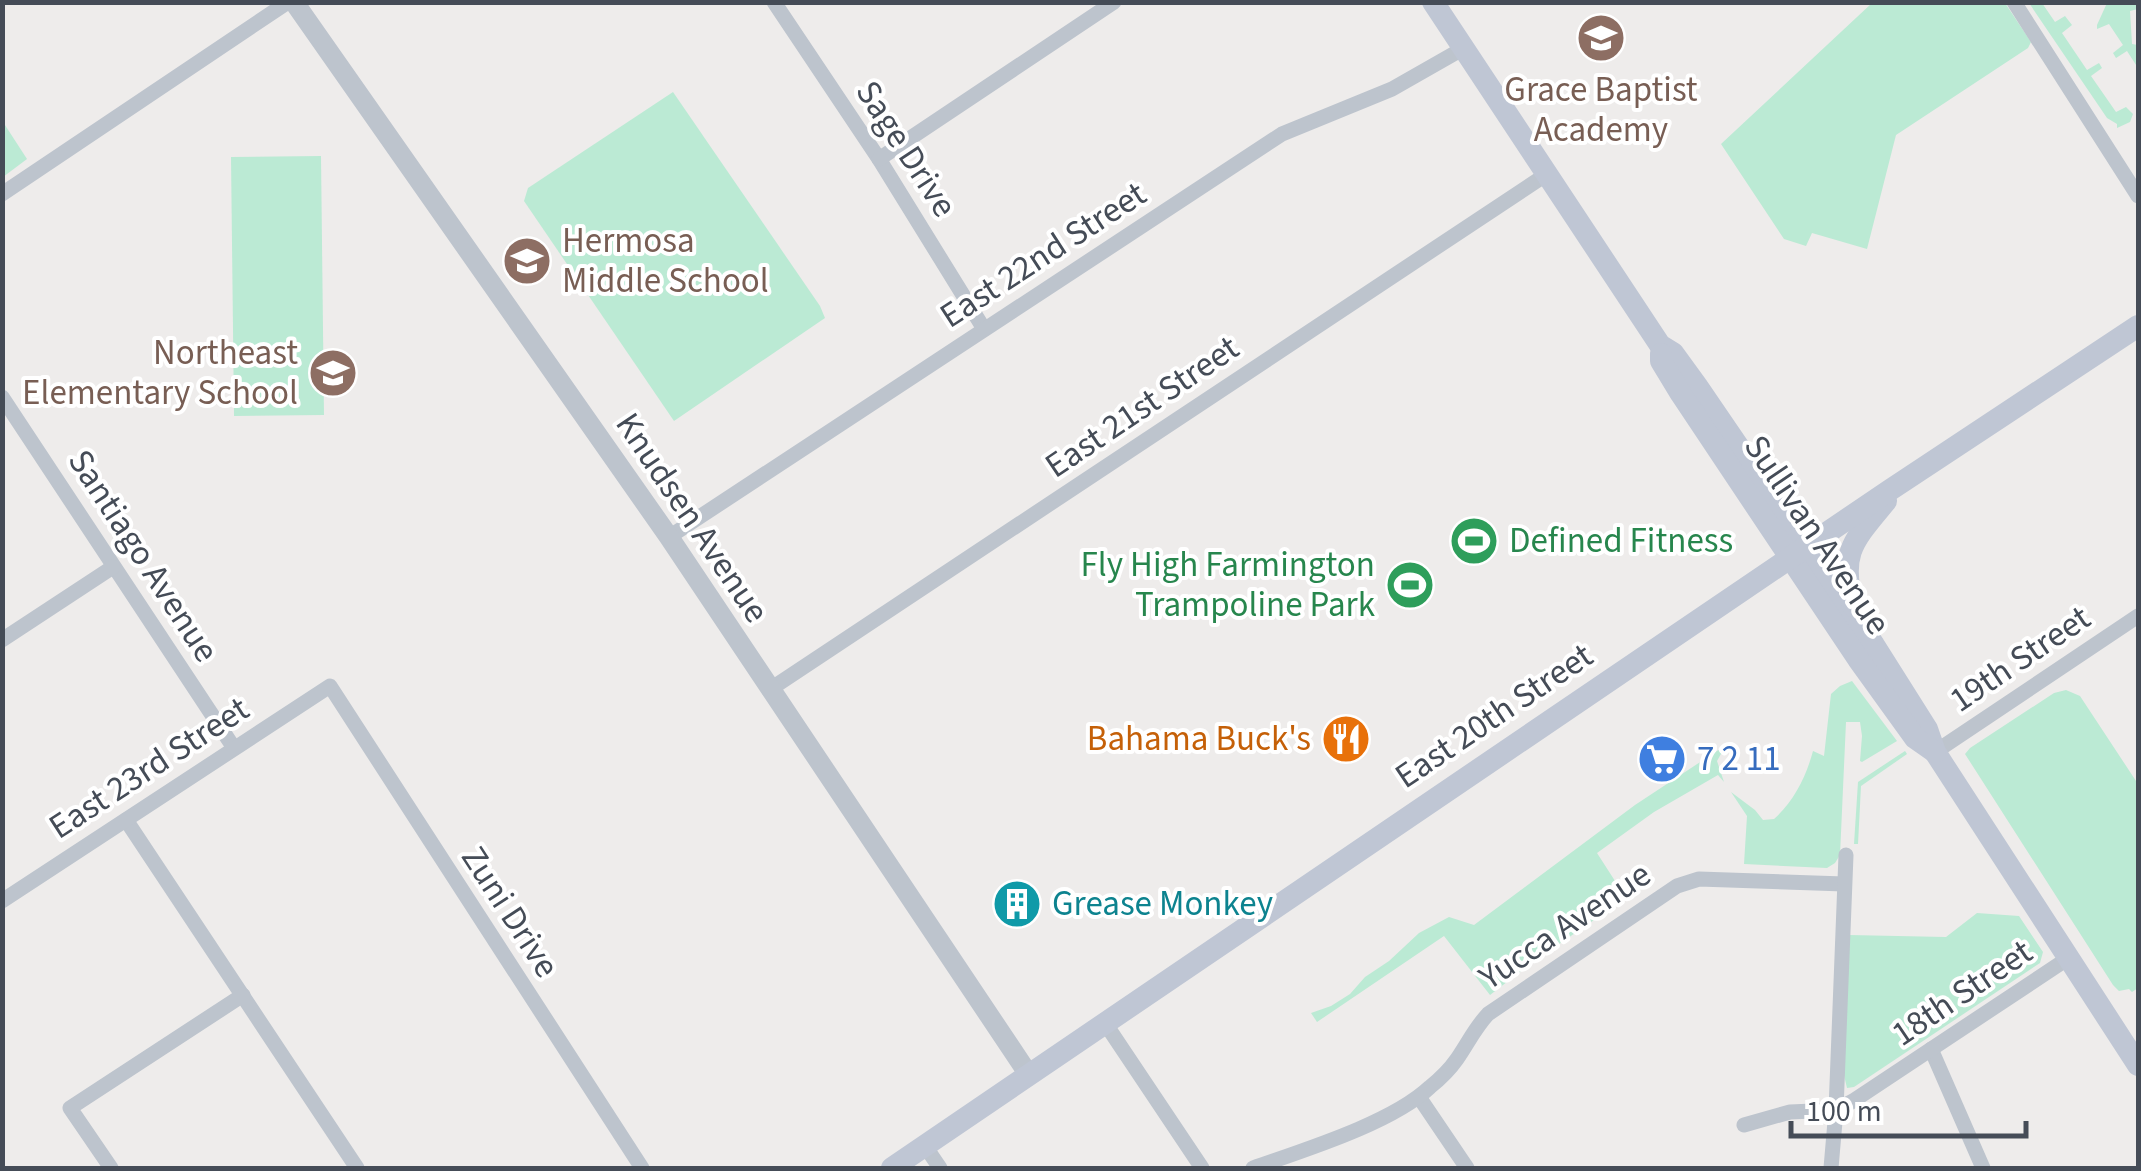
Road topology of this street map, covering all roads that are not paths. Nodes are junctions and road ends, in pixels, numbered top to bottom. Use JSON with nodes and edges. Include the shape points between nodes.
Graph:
{"nodes":[{"id":1,"x":291,"y":2,"type":"edge"},
{"id":2,"x":774,"y":2,"type":"edge"},
{"id":3,"x":1114,"y":2,"type":"edge"},
{"id":4,"x":1433,"y":2,"type":"edge"},
{"id":5,"x":2014,"y":2,"type":"edge"},
{"id":6,"x":1464,"y":48,"type":"junction"},
{"id":7,"x":879,"y":159,"type":"junction"},
{"id":8,"x":1547,"y":174,"type":"junction"},
{"id":9,"x":2,"y":194,"type":"edge"},
{"id":10,"x":2138,"y":196,"type":"edge"},
{"id":11,"x":2138,"y":326,"type":"edge"},
{"id":12,"x":984,"y":329,"type":"junction"},
{"id":13,"x":2,"y":397,"type":"edge"},
{"id":14,"x":1900,"y":483,"type":"junction"},
{"id":15,"x":669,"y":538,"type":"junction"},
{"id":16,"x":1798,"y":552,"type":"junction"},
{"id":17,"x":113,"y":567,"type":"junction"},
{"id":18,"x":2138,"y":616,"type":"edge"},
{"id":19,"x":1856,"y":619,"type":"junction"},
{"id":20,"x":2,"y":640,"type":"edge"},
{"id":21,"x":330,"y":686,"type":"joint"},
{"id":22,"x":769,"y":690,"type":"junction"},
{"id":23,"x":234,"y":748,"type":"junction"},
{"id":24,"x":1934,"y":752,"type":"junction"},
{"id":25,"x":126,"y":820,"type":"junction"},
{"id":26,"x":1846,"y":854,"type":"dead end"},
{"id":27,"x":1844,"y":884,"type":"junction"},
{"id":28,"x":2,"y":901,"type":"edge"},
{"id":29,"x":2070,"y":958,"type":"junction"},
{"id":30,"x":243,"y":995,"type":"junction"},
{"id":31,"x":1105,"y":1023,"type":"junction"},
{"id":32,"x":1930,"y":1050,"type":"junction"},
{"id":33,"x":2138,"y":1065,"type":"edge"},
{"id":34,"x":1029,"y":1075,"type":"junction"},
{"id":35,"x":1419,"y":1098,"type":"junction"},
{"id":36,"x":1836,"y":1110,"type":"junction"},
{"id":37,"x":1744,"y":1125,"type":"dead end"},
{"id":38,"x":925,"y":1146,"type":"junction"},
{"id":39,"x":111,"y":1168,"type":"edge"},
{"id":40,"x":356,"y":1168,"type":"edge"},
{"id":41,"x":642,"y":1168,"type":"edge"},
{"id":42,"x":892,"y":1168,"type":"edge"},
{"id":43,"x":940,"y":1168,"type":"edge"},
{"id":44,"x":1202,"y":1168,"type":"edge"},
{"id":45,"x":1254,"y":1168,"type":"edge"},
{"id":46,"x":1468,"y":1168,"type":"edge"},
{"id":47,"x":1831,"y":1168,"type":"edge"},
{"id":48,"x":1984,"y":1168,"type":"edge"}],
"edges":[{"from":1,"to":9,"type":"street"},
{"from":1,"to":15,"type":"street","name":"Knudsen Avenue"},
{"from":2,"to":7,"type":"street","name":"Sage Drive"},
{"from":3,"to":7,"type":"street"},
{"from":4,"to":6,"type":"main road","name":"Sullivan Avenue"},
{"from":5,"to":10,"type":"street"},
{"from":6,"to":8,"type":"main road","name":"Sullivan Avenue"},
{"from":6,"to":12,"type":"street","name":"East 22nd Street","via":[[1392,89],[1282,134]]},
{"from":7,"to":12,"type":"street","name":"Sage Drive"},
{"from":8,"to":16,"type":"main road","name":"Sullivan Avenue","via":[[1660,345],[1673,353]]},
{"from":8,"to":22,"type":"street","name":"East 21st Street"},
{"from":11,"to":14,"type":"main road","name":"East 20th Street"},
{"from":12,"to":15,"type":"street","name":"East 22nd Street"},
{"from":13,"to":17,"type":"street","name":"Santiago Avenue"},
{"from":14,"to":16,"type":"main road","name":"East 20th Street"},
{"from":14,"to":19,"type":"main road","via":[[1851,550],[1846,574]]},
{"from":15,"to":22,"type":"street","name":"Knudsen Avenue"},
{"from":16,"to":19,"type":"main road","name":"Sullivan Avenue"},
{"from":16,"to":24,"type":"main road","name":"Sullivan Avenue","via":[[1914,738]]},
{"from":16,"to":31,"type":"main road","name":"East 20th Street"},
{"from":17,"to":20,"type":"street"},
{"from":17,"to":23,"type":"street","name":"Santiago Avenue"},
{"from":18,"to":24,"type":"street","name":"19th Street"},
{"from":19,"to":24,"type":"main road","name":"Sullivan Avenue","via":[[1927,729]]},
{"from":21,"to":23,"type":"street","name":"East 23rd Street"},
{"from":21,"to":41,"type":"street","name":"Zuni Drive"},
{"from":22,"to":34,"type":"street","name":"Knudsen Avenue"},
{"from":23,"to":25,"type":"street","name":"East 23rd Street"},
{"from":24,"to":29,"type":"main road","name":"Sullivan Avenue"},
{"from":25,"to":28,"type":"street","name":"East 23rd Street"},
{"from":25,"to":30,"type":"street"},
{"from":26,"to":27,"type":"street"},
{"from":27,"to":35,"type":"street","name":"Yucca Avenue","via":[[1699,879],[1676,886],[1488,1014]]},
{"from":27,"to":36,"type":"street"},
{"from":29,"to":32,"type":"street","name":"18th Street"},
{"from":29,"to":33,"type":"main road","name":"Sullivan Avenue"},
{"from":30,"to":39,"type":"street","via":[[70,1108]]},
{"from":30,"to":40,"type":"street"},
{"from":31,"to":34,"type":"main road","name":"East 20th Street"},
{"from":31,"to":44,"type":"street"},
{"from":32,"to":36,"type":"street","name":"18th Street"},
{"from":32,"to":48,"type":"street"},
{"from":34,"to":38,"type":"main road","name":"East 20th Street"},
{"from":35,"to":45,"type":"street","name":"Yucca Avenue"},
{"from":35,"to":46,"type":"street"},
{"from":36,"to":37,"type":"street","via":[[1790,1112]]},
{"from":36,"to":47,"type":"street"},
{"from":38,"to":42,"type":"main road","name":"East 20th Street"},
{"from":38,"to":43,"type":"street"}]}
